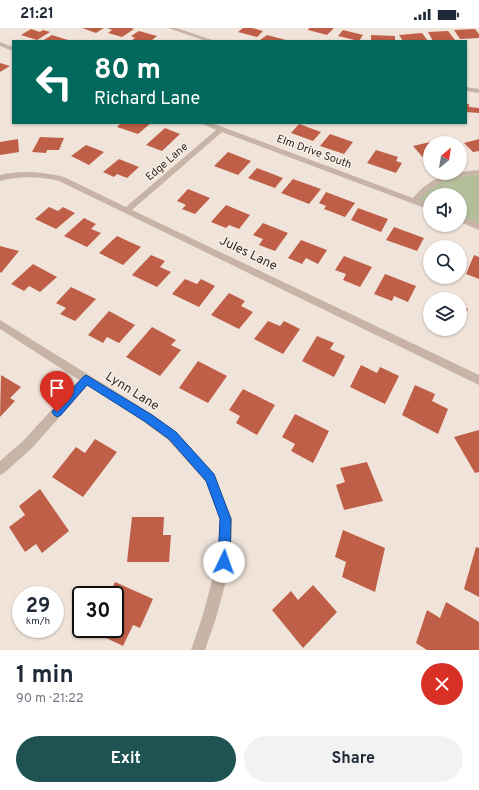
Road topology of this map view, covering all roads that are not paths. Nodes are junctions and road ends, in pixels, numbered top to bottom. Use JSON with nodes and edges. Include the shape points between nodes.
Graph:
{"nodes":[{"id":1,"x":171,"y":28,"type":"edge"},
{"id":2,"x":209,"y":40,"type":"edge"},
{"id":3,"x":0,"y":44,"type":"edge"},
{"id":4,"x":12,"y":49,"type":"edge"},
{"id":5,"x":467,"y":89,"type":"edge"},
{"id":6,"x":479,"y":91,"type":"edge"},
{"id":7,"x":208,"y":124,"type":"edge"},
{"id":8,"x":221,"y":129,"type":"junction"},
{"id":9,"x":479,"y":172,"type":"edge"},
{"id":10,"x":0,"y":178,"type":"edge"},
{"id":11,"x":415,"y":201,"type":"junction"},
{"id":12,"x":423,"y":204,"type":"edge"},
{"id":13,"x":127,"y":210,"type":"junction"},
{"id":14,"x":467,"y":222,"type":"edge"},
{"id":15,"x":479,"y":227,"type":"edge"},
{"id":16,"x":0,"y":324,"type":"edge"},
{"id":17,"x":86,"y":380,"type":"junction"},
{"id":18,"x":479,"y":380,"type":"edge"},
{"id":19,"x":0,"y":469,"type":"edge"},
{"id":20,"x":198,"y":650,"type":"edge"}],
"edges":[{"from":1,"to":2,"type":"street"},
{"from":3,"to":4,"type":"street"},
{"from":5,"to":6,"type":"street"},
{"from":7,"to":8,"type":"street","name":"Elm Drive South"},
{"from":8,"to":11,"type":"street","name":"Elm Drive South"},
{"from":8,"to":13,"type":"street","name":"Edge Lane"},
{"from":9,"to":11,"type":"street","via":[[446,176],[425,188]]},
{"from":10,"to":13,"type":"street","name":"Jules Lane","via":[[43,175],[61,179]]},
{"from":11,"to":12,"type":"street","name":"Elm Drive South"},
{"from":13,"to":18,"type":"street","name":"Jules Lane"},
{"from":14,"to":15,"type":"street"},
{"from":16,"to":17,"type":"street","name":"Lynn Lane"},
{"from":17,"to":19,"type":"street","via":[[28,444]]},
{"from":17,"to":20,"type":"street","name":"Lynn Lane","via":[[172,436],[210,478],[226,519],[224,562]]}]}
